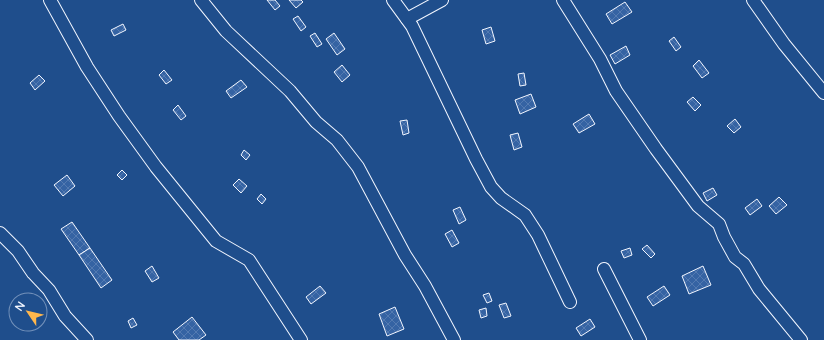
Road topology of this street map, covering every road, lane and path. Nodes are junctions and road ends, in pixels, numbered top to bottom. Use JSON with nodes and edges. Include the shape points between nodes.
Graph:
{"nodes":[{"id":1,"x":50,"y":0,"type":"edge"},
{"id":2,"x":201,"y":0,"type":"edge"},
{"id":3,"x":393,"y":0,"type":"edge"},
{"id":4,"x":442,"y":0,"type":"edge"},
{"id":5,"x":563,"y":0,"type":"edge"},
{"id":6,"x":753,"y":0,"type":"edge"},
{"id":7,"x":407,"y":19,"type":"junction"},
{"id":8,"x":824,"y":93,"type":"edge"},
{"id":9,"x":0,"y":233,"type":"edge"},
{"id":10,"x":604,"y":269,"type":"dead end"},
{"id":11,"x":570,"y":302,"type":"dead end"},
{"id":12,"x":87,"y":340,"type":"edge"},
{"id":13,"x":300,"y":340,"type":"edge"},
{"id":14,"x":454,"y":340,"type":"edge"},
{"id":15,"x":640,"y":340,"type":"edge"},
{"id":16,"x":801,"y":340,"type":"edge"}],
"edges":[{"from":1,"to":13,"type":"street","via":[[87,67],[156,167],[216,241],[249,260]]},
{"from":2,"to":14,"type":"street","via":[[226,31],[290,91],[358,166]]},
{"from":3,"to":7,"type":"street"},
{"from":4,"to":7,"type":"street"},
{"from":5,"to":16,"type":"street","via":[[616,90],[656,149],[698,206],[719,224],[735,257],[744,264],[759,289]]},
{"from":6,"to":8,"type":"street","via":[[784,44]]},
{"from":7,"to":11,"type":"street","via":[[491,187],[501,198],[525,215],[538,235]]},
{"from":9,"to":12,"type":"street","via":[[18,251],[49,290],[65,316]]},
{"from":10,"to":15,"type":"street"}]}
